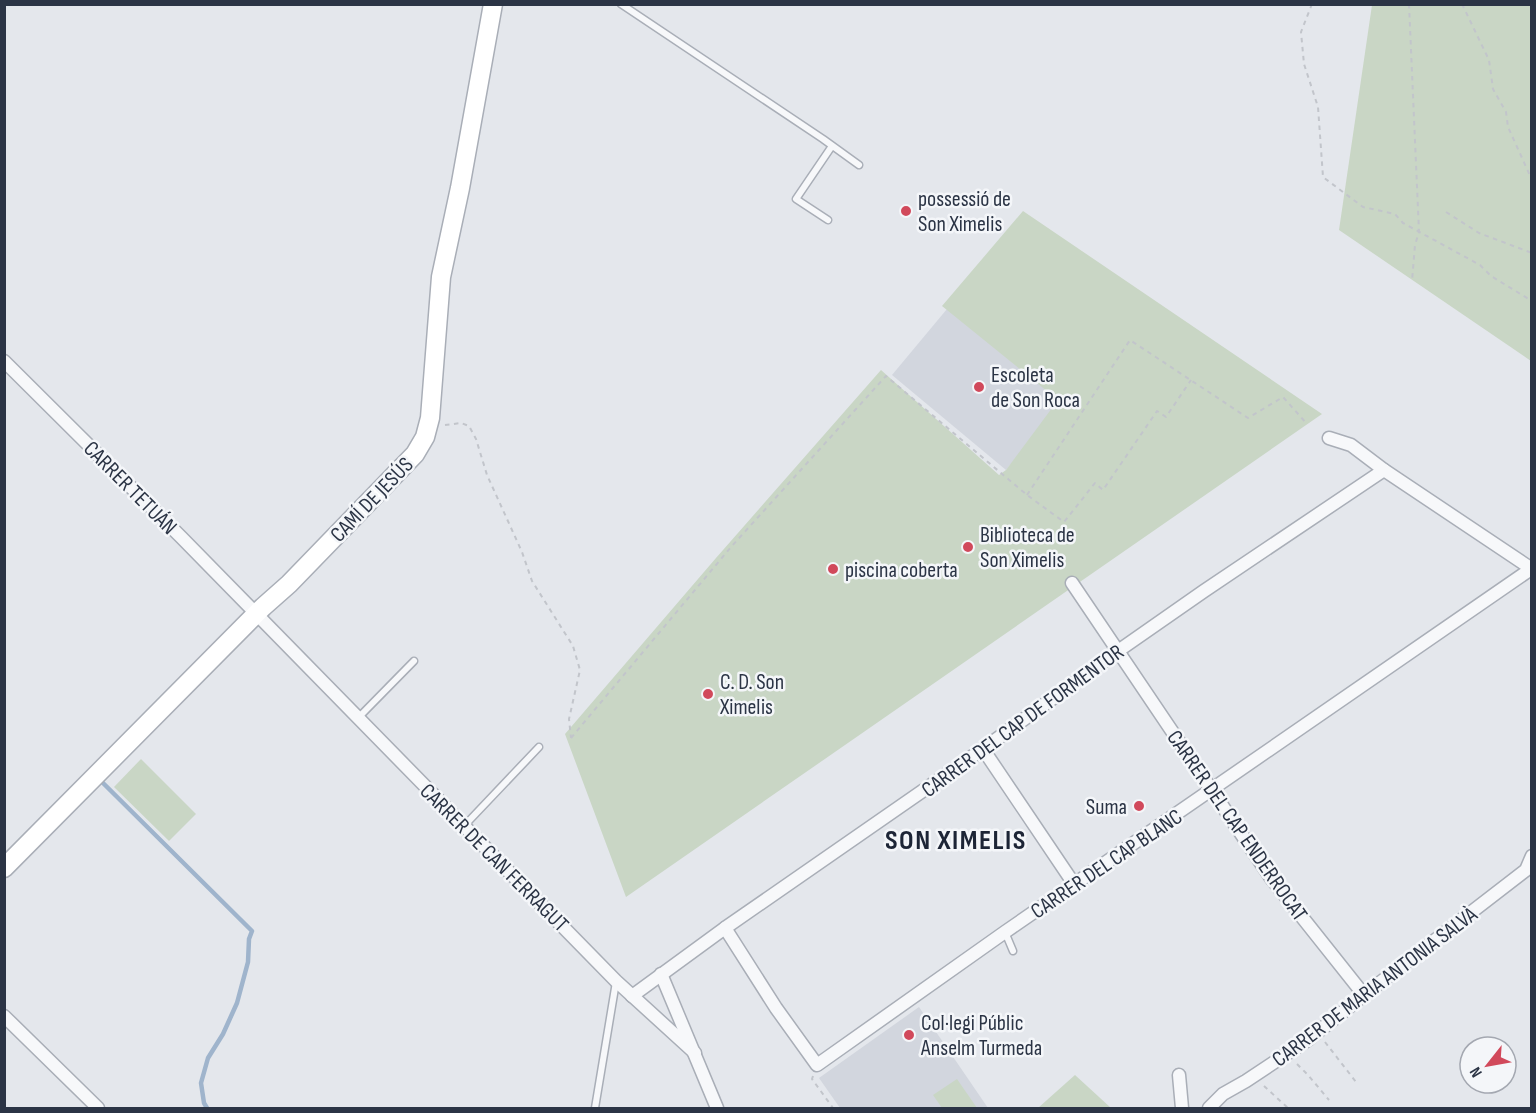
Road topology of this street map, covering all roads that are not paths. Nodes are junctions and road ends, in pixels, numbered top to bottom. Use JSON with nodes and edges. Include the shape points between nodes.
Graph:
{"nodes":[{"id":1,"x":493,"y":4,"type":"edge"},
{"id":2,"x":621,"y":4,"type":"edge"},
{"id":3,"x":832,"y":146,"type":"junction"},
{"id":4,"x":859,"y":165,"type":"dead end"},
{"id":5,"x":828,"y":220,"type":"dead end"},
{"id":6,"x":4,"y":361,"type":"edge"},
{"id":7,"x":1329,"y":438,"type":"dead end"},
{"id":8,"x":1384,"y":470,"type":"junction"},
{"id":9,"x":1531,"y":569,"type":"edge"},
{"id":10,"x":1072,"y":583,"type":"dead end"},
{"id":11,"x":256,"y":615,"type":"junction"},
{"id":12,"x":1118,"y":651,"type":"junction"},
{"id":13,"x":414,"y":661,"type":"dead end"},
{"id":14,"x":358,"y":718,"type":"junction"},
{"id":15,"x":539,"y":747,"type":"dead end"},
{"id":16,"x":983,"y":749,"type":"junction"},
{"id":17,"x":1212,"y":790,"type":"junction"},
{"id":18,"x":465,"y":825,"type":"junction"},
{"id":19,"x":1532,"y":856,"type":"edge"},
{"id":20,"x":4,"y":868,"type":"edge"},
{"id":21,"x":1074,"y":884,"type":"junction"},
{"id":22,"x":724,"y":928,"type":"junction"},
{"id":23,"x":1005,"y":932,"type":"junction"},
{"id":24,"x":1013,"y":951,"type":"dead end"},
{"id":25,"x":662,"y":974,"type":"junction"},
{"id":26,"x":616,"y":981,"type":"junction"},
{"id":27,"x":1364,"y":995,"type":"junction"},
{"id":28,"x":632,"y":996,"type":"junction"},
{"id":29,"x":4,"y":1016,"type":"edge"},
{"id":30,"x":695,"y":1053,"type":"junction"},
{"id":31,"x":1179,"y":1075,"type":"dead end"},
{"id":32,"x":98,"y":1108,"type":"edge"},
{"id":33,"x":595,"y":1108,"type":"edge"},
{"id":34,"x":717,"y":1108,"type":"edge"},
{"id":35,"x":1182,"y":1108,"type":"edge"},
{"id":36,"x":1209,"y":1108,"type":"edge"}],
"edges":[{"from":1,"to":11,"type":"street","name":"CAMÍ DE JESÚS","via":[[441,277],[426,437],[415,454]]},
{"from":2,"to":3,"type":"lane"},
{"from":3,"to":4,"type":"lane"},
{"from":3,"to":5,"type":"lane","via":[[796,199]]},
{"from":6,"to":11,"type":"street","name":"CARRER TETUÁN"},
{"from":7,"to":8,"type":"street","via":[[1351,445]]},
{"from":8,"to":9,"type":"street"},
{"from":8,"to":12,"type":"street","name":"CARRER DEL CAP DE FORMENTOR"},
{"from":9,"to":17,"type":"street","name":"CARRER DEL CAP BLANC"},
{"from":10,"to":12,"type":"street"},
{"from":11,"to":14,"type":"street","name":"CARRER DE CAN FERRAGUT"},
{"from":11,"to":20,"type":"street","name":"CAMÍ DE JESÚS"},
{"from":12,"to":16,"type":"street","name":"CARRER DEL CAP DE FORMENTOR"},
{"from":12,"to":17,"type":"street","name":"CARRER DEL CAP ENDERROCAT"},
{"from":13,"to":14,"type":"lane"},
{"from":14,"to":18,"type":"street","name":"CARRER DE CAN FERRAGUT"},
{"from":15,"to":18,"type":"lane"},
{"from":16,"to":21,"type":"street"},
{"from":16,"to":22,"type":"street","name":"CARRER DEL CAP DE FORMENTOR"},
{"from":17,"to":21,"type":"street","name":"CARRER DEL CAP BLANC"},
{"from":17,"to":27,"type":"street","name":"CARRER DEL CAP ENDERROCAT","via":[[1271,878]]},
{"from":18,"to":26,"type":"street","name":"CARRER DE CAN FERRAGUT"},
{"from":19,"to":27,"type":"street","name":"CARRER DE MARIA ANTONIA SALVÀ","via":[[1526,870]]},
{"from":21,"to":23,"type":"street","name":"CARRER DEL CAP BLANC"},
{"from":22,"to":23,"type":"street","name":"CARRER DEL CAP BLANC","via":[[817,1065]]},
{"from":22,"to":25,"type":"street","name":"CARRER DEL CAP DE FORMENTOR"},
{"from":23,"to":24,"type":"lane"},
{"from":25,"to":28,"type":"street"},
{"from":25,"to":30,"type":"street"},
{"from":26,"to":28,"type":"street","name":"CARRER DE CAN FERRAGUT"},
{"from":26,"to":33,"type":"lane"},
{"from":27,"to":36,"type":"street","name":"CARRER DE MARIA ANTONIA SALVÀ","via":[[1318,1032],[1223,1094]]},
{"from":28,"to":30,"type":"street","name":"CARRER DE CAN FERRAGUT"},
{"from":29,"to":32,"type":"street"},
{"from":30,"to":34,"type":"street","name":"CARRER DE CAN FERRAGUT"},
{"from":31,"to":35,"type":"street"}]}
